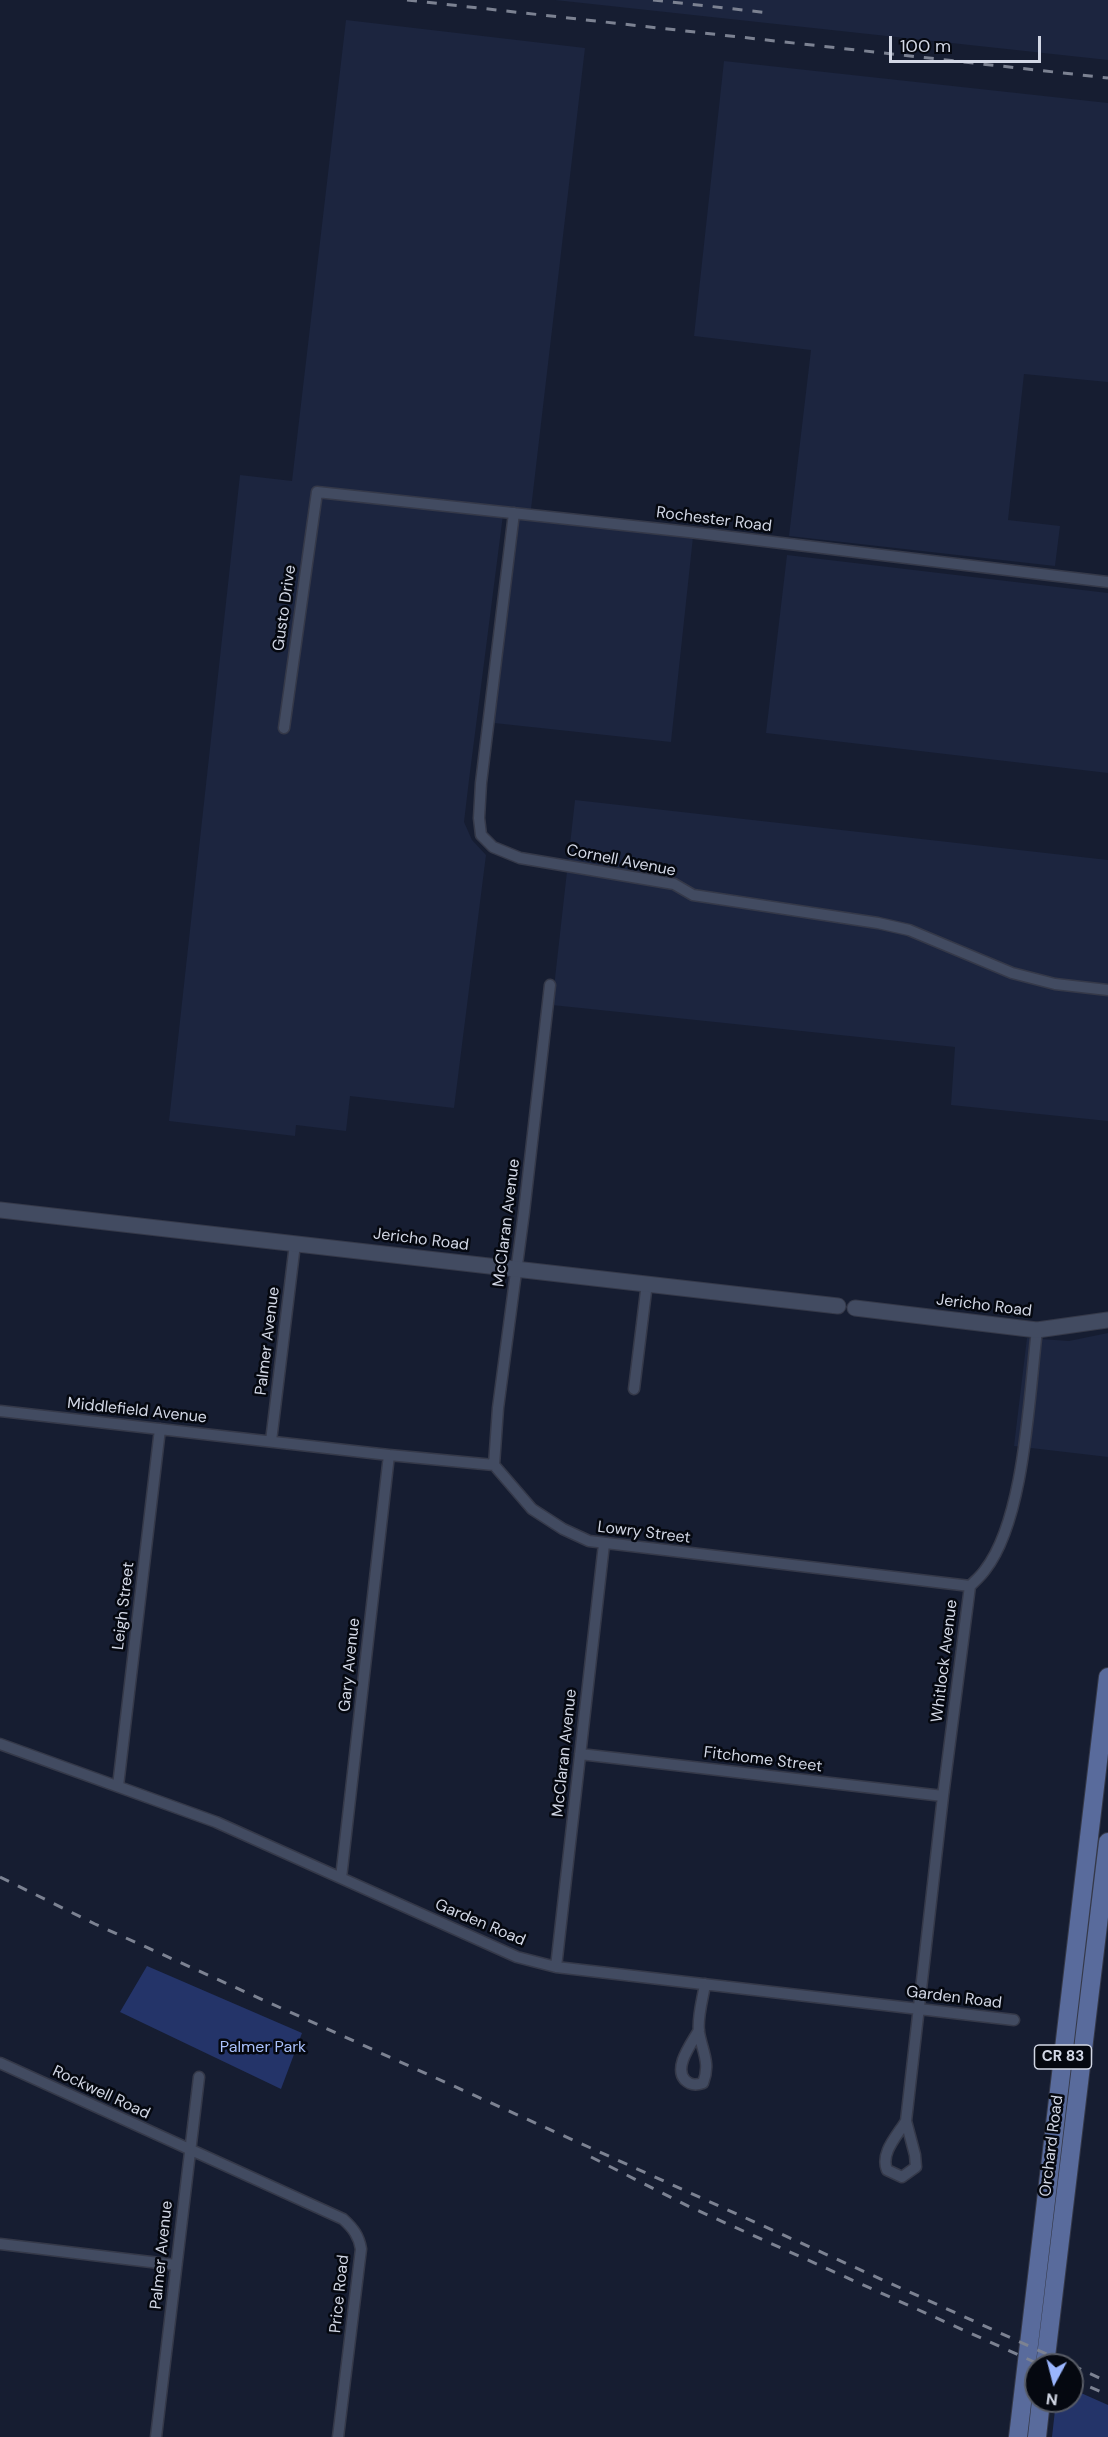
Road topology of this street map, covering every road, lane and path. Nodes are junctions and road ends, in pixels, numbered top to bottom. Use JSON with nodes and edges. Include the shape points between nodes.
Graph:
{"nodes":[{"id":1,"x":316,"y":492,"type":"joint"},
{"id":2,"x":514,"y":513,"type":"junction"},
{"id":3,"x":1108,"y":582,"type":"edge"},
{"id":4,"x":284,"y":728,"type":"dead end"},
{"id":5,"x":550,"y":985,"type":"dead end"},
{"id":6,"x":1108,"y":990,"type":"edge"},
{"id":7,"x":0,"y":1210,"type":"edge"},
{"id":8,"x":295,"y":1244,"type":"junction"},
{"id":9,"x":517,"y":1269,"type":"junction"},
{"id":10,"x":647,"y":1283,"type":"junction"},
{"id":11,"x":838,"y":1306,"type":"dead end"},
{"id":12,"x":855,"y":1308,"type":"dead end"},
{"id":13,"x":1108,"y":1320,"type":"edge"},
{"id":14,"x":1037,"y":1330,"type":"junction"},
{"id":15,"x":634,"y":1389,"type":"dead end"},
{"id":16,"x":0,"y":1411,"type":"edge"},
{"id":17,"x":160,"y":1430,"type":"junction"},
{"id":18,"x":271,"y":1441,"type":"junction"},
{"id":19,"x":389,"y":1455,"type":"junction"},
{"id":20,"x":494,"y":1465,"type":"junction"},
{"id":21,"x":604,"y":1544,"type":"junction"},
{"id":22,"x":969,"y":1586,"type":"junction"},
{"id":23,"x":1108,"y":1677,"type":"edge"},
{"id":24,"x":0,"y":1744,"type":"edge"},
{"id":25,"x":580,"y":1754,"type":"junction"},
{"id":26,"x":117,"y":1786,"type":"junction"},
{"id":27,"x":943,"y":1796,"type":"junction"},
{"id":28,"x":1108,"y":1842,"type":"edge"},
{"id":29,"x":341,"y":1878,"type":"junction"},
{"id":30,"x":1106,"y":1878,"type":"edge"},
{"id":31,"x":556,"y":1967,"type":"junction"},
{"id":32,"x":705,"y":1984,"type":"junction"},
{"id":33,"x":920,"y":2009,"type":"junction"},
{"id":34,"x":1014,"y":2020,"type":"dead end"},
{"id":35,"x":699,"y":2030,"type":"dead end"},
{"id":36,"x":0,"y":2063,"type":"edge"},
{"id":37,"x":199,"y":2077,"type":"dead end"},
{"id":38,"x":906,"y":2121,"type":"junction"},
{"id":39,"x":190,"y":2150,"type":"junction"},
{"id":40,"x":0,"y":2244,"type":"edge"},
{"id":41,"x":176,"y":2265,"type":"junction"},
{"id":42,"x":1047,"y":2353,"type":"edge"},
{"id":43,"x":1040,"y":2413,"type":"edge"},
{"id":44,"x":156,"y":2437,"type":"edge"},
{"id":45,"x":338,"y":2437,"type":"edge"},
{"id":46,"x":1018,"y":2437,"type":"edge"},
{"id":47,"x":1037,"y":2437,"type":"edge"}],
"edges":[{"from":1,"to":2,"type":"street","name":"Rochester Road"},
{"from":1,"to":4,"type":"street","name":"Gusto Drive"},
{"from":2,"to":3,"type":"street","name":"Rochester Road"},
{"from":2,"to":6,"type":"street","name":"Cornell Avenue","via":[[481,783],[481,835],[492,847],[520,858],[674,884],[693,895],[909,930],[1012,973],[1055,984]]},
{"from":5,"to":9,"type":"street","name":"McClaran Avenue"},
{"from":7,"to":8,"type":"main road","name":"Jericho Road"},
{"from":8,"to":9,"type":"main road","name":"Jericho Road"},
{"from":8,"to":18,"type":"street","name":"Palmer Avenue"},
{"from":9,"to":10,"type":"main road","name":"Jericho Road"},
{"from":9,"to":20,"type":"street","name":"McClaran Avenue"},
{"from":10,"to":11,"type":"main road","name":"Jericho Road"},
{"from":10,"to":15,"type":"street"},
{"from":12,"to":14,"type":"main road","name":"Jericho Road"},
{"from":13,"to":14,"type":"main road","name":"Jericho Road"},
{"from":14,"to":22,"type":"street","name":"Whitlock Avenue","via":[[1013,1508],[999,1547],[986,1569]]},
{"from":16,"to":17,"type":"street","name":"Middlefield Avenue"},
{"from":17,"to":18,"type":"street","name":"Middlefield Avenue"},
{"from":17,"to":26,"type":"street","name":"Leigh Street"},
{"from":18,"to":19,"type":"street"},
{"from":19,"to":20,"type":"street"},
{"from":19,"to":29,"type":"street","name":"Gary Avenue"},
{"from":20,"to":21,"type":"street","name":"Lowry Street","via":[[531,1509],[563,1529]]},
{"from":21,"to":22,"type":"street","name":"Lowry Street"},
{"from":21,"to":25,"type":"street","name":"McClaran Avenue"},
{"from":22,"to":27,"type":"street","name":"Whitlock Avenue"},
{"from":23,"to":46,"type":"main road","name":"Orchard Road","number":"CR 83"},
{"from":24,"to":26,"type":"street","name":"Garden Road"},
{"from":25,"to":27,"type":"street","name":"Fitchome Street"},
{"from":25,"to":31,"type":"street","name":"McClaran Avenue"},
{"from":26,"to":29,"type":"street","name":"Garden Road","via":[[216,1822]]},
{"from":27,"to":33,"type":"street","name":"Whitlock Avenue"},
{"from":28,"to":30,"type":"main road","name":"Orchard Road","number":"CR 83"},
{"from":29,"to":31,"type":"street","name":"Garden Road","via":[[517,1957]]},
{"from":30,"to":42,"type":"main road","name":"Orchard Road","number":"CR 83"},
{"from":31,"to":32,"type":"street","name":"Garden Road"},
{"from":32,"to":33,"type":"street","name":"Garden Road"},
{"from":32,"to":35,"type":"street"},
{"from":33,"to":34,"type":"street","name":"Garden Road"},
{"from":33,"to":38,"type":"street","name":"Whitlock Avenue"},
{"from":36,"to":39,"type":"street","name":"Rockwell Road"},
{"from":37,"to":39,"type":"street","name":"Palmer Avenue"},
{"from":38,"to":38,"type":"street","via":[[916,2167],[902,2177],[887,2170],[884,2163]]},
{"from":39,"to":41,"type":"street","name":"Palmer Avenue"},
{"from":39,"to":45,"type":"street","name":"Price Road","via":[[343,2219],[356,2233],[360,2256]]},
{"from":40,"to":41,"type":"street"},
{"from":41,"to":44,"type":"street","name":"Palmer Avenue"},
{"from":43,"to":47,"type":"main road"}]}
